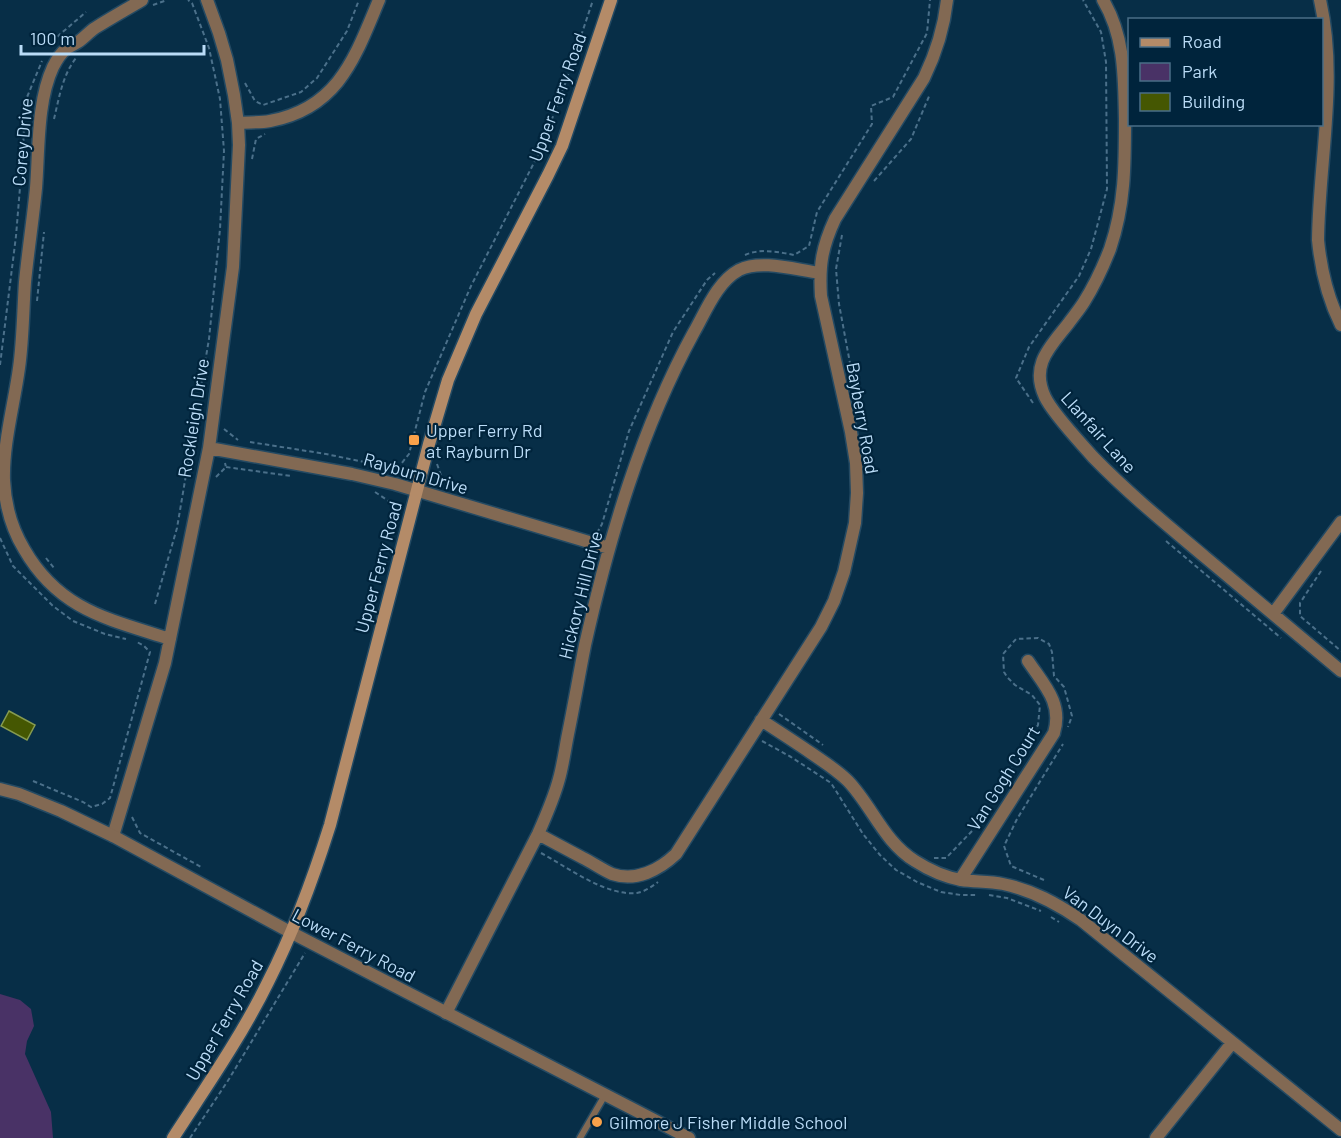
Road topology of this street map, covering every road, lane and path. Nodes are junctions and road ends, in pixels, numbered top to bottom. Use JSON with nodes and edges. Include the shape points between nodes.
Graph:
{"nodes":[{"id":1,"x":167,"y":0,"type":"edge"},
{"id":2,"x":188,"y":0,"type":"edge"},
{"id":3,"x":207,"y":0,"type":"edge"},
{"id":4,"x":358,"y":0,"type":"edge"},
{"id":5,"x":379,"y":0,"type":"edge"},
{"id":6,"x":593,"y":0,"type":"edge"},
{"id":7,"x":611,"y":0,"type":"edge"},
{"id":8,"x":947,"y":0,"type":"edge"},
{"id":9,"x":1083,"y":0,"type":"edge"},
{"id":10,"x":1103,"y":0,"type":"edge"},
{"id":11,"x":1320,"y":0,"type":"edge"},
{"id":12,"x":146,"y":3,"type":"edge"},
{"id":13,"x":80,"y":55,"type":"dead end"},
{"id":14,"x":931,"y":91,"type":"dead end"},
{"id":15,"x":255,"y":101,"type":"dead end"},
{"id":16,"x":238,"y":123,"type":"junction"},
{"id":17,"x":52,"y":125,"type":"dead end"},
{"id":18,"x":270,"y":132,"type":"dead end"},
{"id":19,"x":251,"y":164,"type":"dead end"},
{"id":20,"x":874,"y":181,"type":"dead end"},
{"id":21,"x":844,"y":225,"type":"dead end"},
{"id":22,"x":45,"y":226,"type":"dead end"},
{"id":23,"x":820,"y":273,"type":"junction"},
{"id":24,"x":37,"y":306,"type":"dead end"},
{"id":25,"x":1341,"y":325,"type":"edge"},
{"id":26,"x":853,"y":380,"type":"dead end"},
{"id":27,"x":1036,"y":407,"type":"dead end"},
{"id":28,"x":223,"y":421,"type":"dead end"},
{"id":29,"x":237,"y":440,"type":"dead end"},
{"id":30,"x":248,"y":442,"type":"dead end"},
{"id":31,"x":209,"y":448,"type":"junction"},
{"id":32,"x":224,"y":451,"type":"junction"},
{"id":33,"x":225,"y":467,"type":"junction"},
{"id":34,"x":216,"y":477,"type":"dead end"},
{"id":35,"x":297,"y":477,"type":"dead end"},
{"id":36,"x":368,"y":487,"type":"dead end"},
{"id":37,"x":417,"y":491,"type":"junction"},
{"id":38,"x":412,"y":509,"type":"junction"},
{"id":39,"x":1341,"y":522,"type":"edge"},
{"id":40,"x":0,"y":538,"type":"edge"},
{"id":41,"x":1162,"y":538,"type":"dead end"},
{"id":42,"x":609,"y":548,"type":"junction"},
{"id":43,"x":44,"y":556,"type":"dead end"},
{"id":44,"x":1323,"y":568,"type":"dead end"},
{"id":45,"x":56,"y":570,"type":"dead end"},
{"id":46,"x":155,"y":604,"type":"dead end"},
{"id":47,"x":1274,"y":614,"type":"junction"},
{"id":48,"x":170,"y":639,"type":"junction"},
{"id":49,"x":1288,"y":643,"type":"dead end"},
{"id":50,"x":1341,"y":651,"type":"edge"},
{"id":51,"x":1028,"y":661,"type":"dead end"},
{"id":52,"x":1341,"y":671,"type":"edge"},
{"id":53,"x":783,"y":708,"type":"dead end"},
{"id":54,"x":761,"y":720,"type":"junction"},
{"id":55,"x":1069,"y":726,"type":"dead end"},
{"id":56,"x":1065,"y":737,"type":"dead end"},
{"id":57,"x":762,"y":741,"type":"dead end"},
{"id":58,"x":826,"y":747,"type":"dead end"},
{"id":59,"x":33,"y":781,"type":"dead end"},
{"id":60,"x":0,"y":789,"type":"edge"},
{"id":61,"x":132,"y":816,"type":"dead end"},
{"id":62,"x":113,"y":836,"type":"junction"},
{"id":63,"x":542,"y":837,"type":"junction"},
{"id":64,"x":928,"y":858,"type":"dead end"},
{"id":65,"x":201,"y":867,"type":"dead end"},
{"id":66,"x":1044,"y":879,"type":"dead end"},
{"id":67,"x":661,"y":880,"type":"dead end"},
{"id":68,"x":960,"y":880,"type":"junction"},
{"id":69,"x":1059,"y":922,"type":"dead end"},
{"id":70,"x":292,"y":933,"type":"junction"},
{"id":71,"x":309,"y":942,"type":"junction"},
{"id":72,"x":446,"y":1013,"type":"junction"},
{"id":73,"x":1232,"y":1043,"type":"junction"},
{"id":74,"x":605,"y":1095,"type":"junction"},
{"id":75,"x":1341,"y":1130,"type":"edge"},
{"id":76,"x":173,"y":1138,"type":"edge"},
{"id":77,"x":190,"y":1138,"type":"edge"},
{"id":78,"x":580,"y":1138,"type":"edge"},
{"id":79,"x":689,"y":1138,"type":"edge"},
{"id":80,"x":1156,"y":1138,"type":"edge"}],
"edges":[{"from":1,"to":12,"type":"path"},
{"from":2,"to":46,"type":"path","via":[[209,48],[220,99],[224,151],[220,229],[209,339],[177,528]]},
{"from":3,"to":16,"type":"street","name":"Rockleigh Drive","via":[[227,60]]},
{"from":4,"to":15,"type":"path","via":[[347,31],[317,78],[301,92],[263,105]]},
{"from":5,"to":16,"type":"street","via":[[347,70],[322,98],[287,117]]},
{"from":6,"to":30,"type":"path","via":[[540,151],[471,286],[425,392],[410,454],[397,469]]},
{"from":7,"to":37,"type":"main road","name":"Upper Ferry Road","via":[[561,146],[458,354]]},
{"from":8,"to":23,"type":"street","name":"Bayberry Road","via":[[933,60],[835,219]]},
{"from":9,"to":27,"type":"path","via":[[1101,32],[1106,62],[1107,189],[1091,249],[1079,276],[1029,347],[1016,378]]},
{"from":10,"to":47,"type":"street","name":"Llanfair Lane","via":[[1115,24],[1124,69],[1122,201],[1098,276],[1047,350],[1041,367],[1044,397],[1084,447],[1138,501]]},
{"from":11,"to":25,"type":"street","via":[[1328,77],[1318,240],[1324,284]]},
{"from":12,"to":48,"type":"street","name":"Corey Drive","via":[[94,29],[66,49],[48,81],[42,102],[19,367],[4,482],[13,527],[46,580],[99,617]]},
{"from":13,"to":17,"type":"path","via":[[64,82]]},
{"from":14,"to":20,"type":"path","via":[[911,140]]},
{"from":16,"to":31,"type":"street","name":"Rockleigh Drive","via":[[233,267]]},
{"from":18,"to":19,"type":"path","via":[[256,139]]},
{"from":21,"to":26,"type":"path","via":[[836,269]]},
{"from":22,"to":24,"type":"path"},
{"from":23,"to":42,"type":"street","name":"Hickory Hill Drive","via":[[753,266],[741,269],[722,284],[663,397]]},
{"from":23,"to":54,"type":"street","name":"Bayberry Road","via":[[821,296],[856,463],[855,523],[834,601]]},
{"from":28,"to":29,"type":"path","via":[[224,430]]},
{"from":31,"to":32,"type":"street","name":"Rayburn Drive"},
{"from":31,"to":48,"type":"street","name":"Rockleigh Drive"},
{"from":32,"to":33,"type":"path"},
{"from":32,"to":37,"type":"street","name":"Rayburn Drive","via":[[352,474]]},
{"from":33,"to":34,"type":"path"},
{"from":33,"to":35,"type":"path"},
{"from":36,"to":38,"type":"path","via":[[390,502]]},
{"from":37,"to":38,"type":"main road","name":"Upper Ferry Road"},
{"from":37,"to":42,"type":"street","name":"Rayburn Drive"},
{"from":38,"to":70,"type":"main road","name":"Upper Ferry Road","via":[[330,825]]},
{"from":39,"to":47,"type":"street"},
{"from":40,"to":59,"type":"path","via":[[13,566],[53,606],[73,621],[134,641],[150,652],[110,798],[91,807]]},
{"from":41,"to":49,"type":"path"},
{"from":42,"to":63,"type":"street","name":"Hickory Hill Drive","via":[[581,664],[560,777]]},
{"from":43,"to":45,"type":"path"},
{"from":44,"to":50,"type":"path","via":[[1300,603],[1300,616]]},
{"from":47,"to":52,"type":"street","name":"Llanfair Lane"},
{"from":48,"to":62,"type":"street","name":"Rockleigh Drive"},
{"from":51,"to":68,"type":"street","name":"Van Gogh Court","via":[[1054,702],[1054,733]]},
{"from":53,"to":58,"type":"path","via":[[779,715]]},
{"from":54,"to":63,"type":"street","name":"Bayberry Road","via":[[676,854],[654,871],[628,876],[614,874]]},
{"from":54,"to":68,"type":"street","name":"Van Duyn Drive","via":[[833,767],[905,854],[928,869]]},
{"from":55,"to":64,"type":"path","via":[[1072,716],[1064,687],[1054,676],[1049,644],[1038,638],[1016,639],[1003,654],[1004,672],[1040,705],[1038,725],[974,830],[946,858]]},
{"from":56,"to":66,"type":"path","via":[[1004,846],[1011,867]]},
{"from":57,"to":69,"type":"path","via":[[831,783],[863,834],[896,870],[941,892],[1007,898]]},
{"from":60,"to":62,"type":"street","name":"Lower Ferry Road","via":[[61,811]]},
{"from":61,"to":65,"type":"path","via":[[140,832]]},
{"from":62,"to":70,"type":"street","name":"Lower Ferry Road"},
{"from":63,"to":67,"type":"path","via":[[542,853],[599,886],[639,893]]},
{"from":63,"to":72,"type":"street","name":"Hickory Hill Drive"},
{"from":68,"to":73,"type":"street","name":"Van Duyn Drive","via":[[1022,888],[1062,907]]},
{"from":70,"to":71,"type":"street","name":"Lower Ferry Road"},
{"from":70,"to":76,"type":"main road","name":"Upper Ferry Road","via":[[246,1023]]},
{"from":71,"to":72,"type":"street","name":"Lower Ferry Road"},
{"from":71,"to":77,"type":"path"},
{"from":72,"to":74,"type":"street","name":"Lower Ferry Road"},
{"from":73,"to":75,"type":"street","name":"Van Duyn Drive"},
{"from":73,"to":80,"type":"street"},
{"from":74,"to":78,"type":"lane"},
{"from":74,"to":79,"type":"street","name":"Lower Ferry Road"}]}
